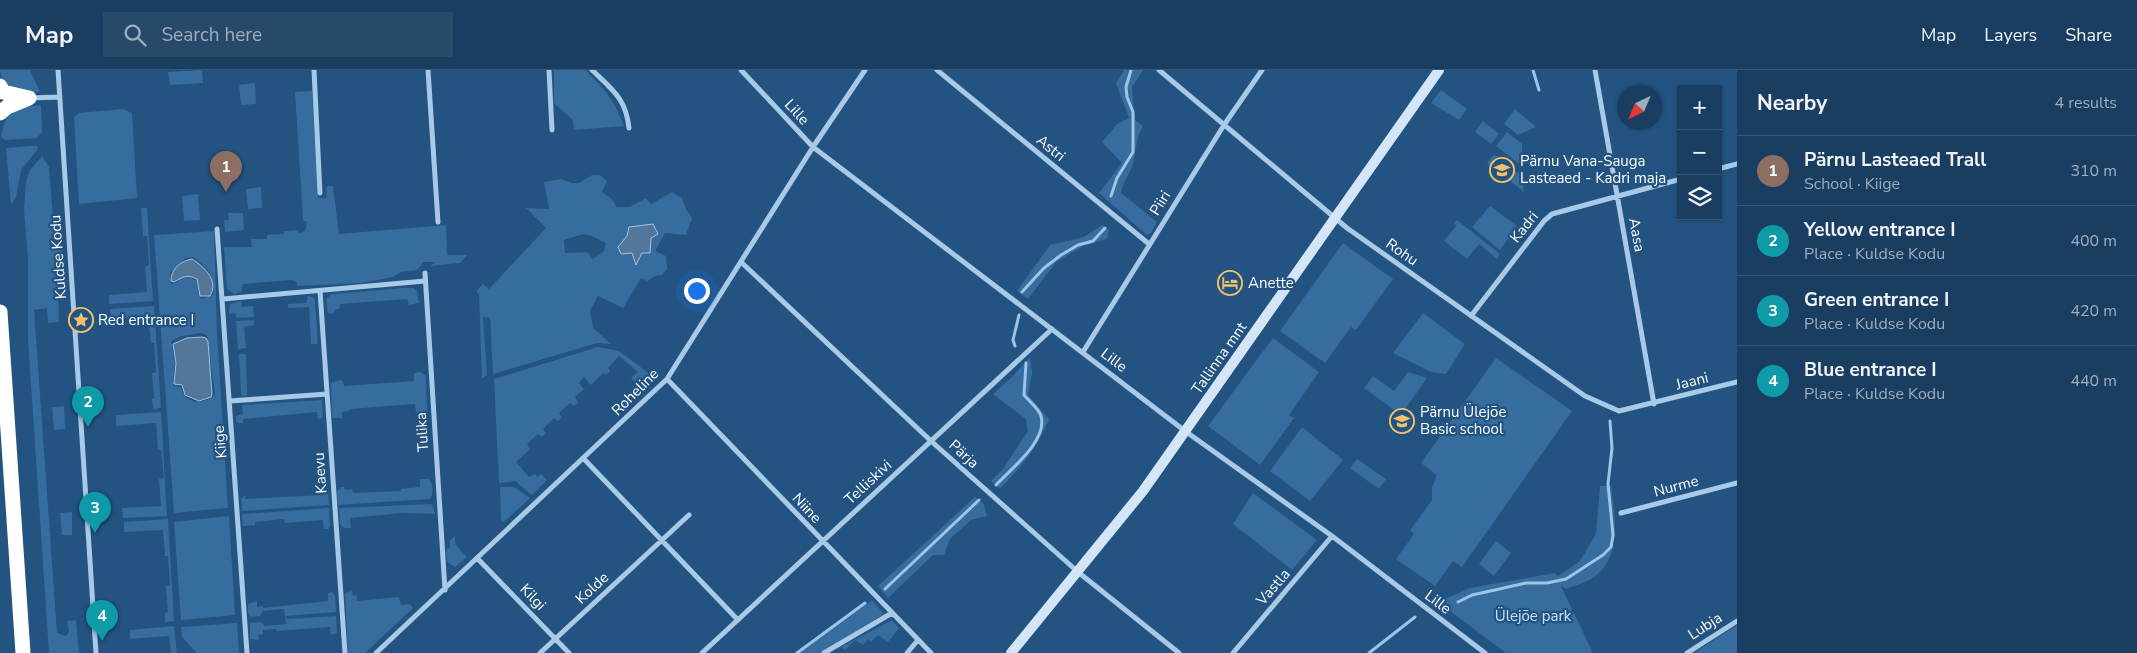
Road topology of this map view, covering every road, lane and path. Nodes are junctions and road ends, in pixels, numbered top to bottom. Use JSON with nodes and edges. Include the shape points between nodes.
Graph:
{"nodes":[{"id":1,"x":58,"y":70,"type":"edge"},
{"id":2,"x":314,"y":70,"type":"edge"},
{"id":3,"x":428,"y":70,"type":"edge"},
{"id":4,"x":549,"y":70,"type":"edge"},
{"id":5,"x":592,"y":70,"type":"edge"},
{"id":6,"x":741,"y":70,"type":"edge"},
{"id":7,"x":865,"y":70,"type":"edge"},
{"id":8,"x":937,"y":70,"type":"edge"},
{"id":9,"x":1159,"y":70,"type":"edge"},
{"id":10,"x":1262,"y":70,"type":"edge"},
{"id":11,"x":1439,"y":70,"type":"edge"},
{"id":12,"x":1594,"y":70,"type":"edge"},
{"id":13,"x":0,"y":86,"type":"edge"},
{"id":14,"x":59,"y":97,"type":"junction"},
{"id":15,"x":29,"y":98,"type":"junction"},
{"id":16,"x":0,"y":113,"type":"edge"},
{"id":17,"x":1224,"y":125,"type":"junction"},
{"id":18,"x":629,"y":128,"type":"dead end"},
{"id":19,"x":552,"y":130,"type":"dead end"},
{"id":20,"x":813,"y":147,"type":"junction"},
{"id":21,"x":1737,"y":164,"type":"edge"},
{"id":22,"x":1722,"y":168,"type":"edge"},
{"id":23,"x":1677,"y":180,"type":"edge"},
{"id":24,"x":320,"y":194,"type":"dead end"},
{"id":25,"x":1618,"y":196,"type":"junction"},
{"id":26,"x":1335,"y":219,"type":"junction"},
{"id":27,"x":438,"y":222,"type":"dead end"},
{"id":28,"x":217,"y":229,"type":"dead end"},
{"id":29,"x":1149,"y":244,"type":"junction"},
{"id":30,"x":741,"y":262,"type":"junction"},
{"id":31,"x":425,"y":274,"type":"dead end"},
{"id":32,"x":425,"y":282,"type":"junction"},
{"id":33,"x":320,"y":291,"type":"junction"},
{"id":34,"x":223,"y":299,"type":"junction"},
{"id":35,"x":0,"y":312,"type":"edge"},
{"id":36,"x":1471,"y":316,"type":"junction"},
{"id":37,"x":1052,"y":329,"type":"junction"},
{"id":38,"x":1083,"y":352,"type":"junction"},
{"id":39,"x":668,"y":379,"type":"junction"},
{"id":40,"x":1737,"y":382,"type":"edge"},
{"id":41,"x":327,"y":394,"type":"junction"},
{"id":42,"x":230,"y":401,"type":"junction"},
{"id":43,"x":1654,"y":404,"type":"junction"},
{"id":44,"x":1185,"y":431,"type":"junction"},
{"id":45,"x":931,"y":442,"type":"junction"},
{"id":46,"x":584,"y":459,"type":"junction"},
{"id":47,"x":1737,"y":483,"type":"edge"},
{"id":48,"x":1621,"y":513,"type":"dead end"},
{"id":49,"x":689,"y":515,"type":"dead end"},
{"id":50,"x":1332,"y":536,"type":"junction"},
{"id":51,"x":662,"y":541,"type":"junction"},
{"id":52,"x":822,"y":542,"type":"junction"},
{"id":53,"x":478,"y":559,"type":"junction"},
{"id":54,"x":1078,"y":572,"type":"junction"},
{"id":55,"x":445,"y":590,"type":"junction"},
{"id":56,"x":892,"y":613,"type":"junction"},
{"id":57,"x":738,"y":620,"type":"junction"},
{"id":58,"x":1737,"y":621,"type":"edge"},
{"id":59,"x":556,"y":639,"type":"junction"},
{"id":60,"x":918,"y":640,"type":"junction"},
{"id":61,"x":23,"y":653,"type":"edge"},
{"id":62,"x":96,"y":653,"type":"edge"},
{"id":63,"x":247,"y":653,"type":"edge"},
{"id":64,"x":345,"y":653,"type":"edge"},
{"id":65,"x":376,"y":653,"type":"edge"},
{"id":66,"x":540,"y":653,"type":"edge"},
{"id":67,"x":570,"y":653,"type":"edge"},
{"id":68,"x":702,"y":653,"type":"edge"},
{"id":69,"x":824,"y":653,"type":"edge"},
{"id":70,"x":907,"y":653,"type":"edge"},
{"id":71,"x":931,"y":653,"type":"edge"},
{"id":72,"x":1011,"y":653,"type":"edge"},
{"id":73,"x":1179,"y":653,"type":"edge"},
{"id":74,"x":1233,"y":653,"type":"edge"},
{"id":75,"x":1485,"y":653,"type":"edge"},
{"id":76,"x":1687,"y":653,"type":"edge"}],
"edges":[{"from":1,"to":14,"type":"street","name":"Kuldse Kodu"},
{"from":2,"to":24,"type":"street"},
{"from":3,"to":27,"type":"street"},
{"from":4,"to":19,"type":"street"},
{"from":5,"to":18,"type":"street","via":[[619,96]]},
{"from":6,"to":20,"type":"street","name":"Lille"},
{"from":7,"to":20,"type":"street","name":"Roheline"},
{"from":8,"to":29,"type":"street","name":"Astri"},
{"from":9,"to":17,"type":"street","name":"Rohu"},
{"from":10,"to":17,"type":"street","name":"Piiri"},
{"from":11,"to":26,"type":"main road","name":"Tallinna mnt"},
{"from":12,"to":25,"type":"street","name":"Aasa"},
{"from":13,"to":15,"type":"highway","via":[[3,92]]},
{"from":14,"to":15,"type":"street"},
{"from":14,"to":62,"type":"street","name":"Kuldse Kodu"},
{"from":15,"to":16,"type":"highway"},
{"from":17,"to":26,"type":"street","name":"Rohu"},
{"from":17,"to":29,"type":"street","name":"Piiri"},
{"from":20,"to":30,"type":"street","name":"Roheline"},
{"from":20,"to":37,"type":"street","name":"Lille"},
{"from":21,"to":22,"type":"street"},
{"from":23,"to":25,"type":"street","name":"Kadri"},
{"from":25,"to":36,"type":"street","name":"Kadri","via":[[1552,214]]},
{"from":25,"to":43,"type":"street","name":"Aasa"},
{"from":26,"to":36,"type":"street","name":"Rohu"},
{"from":26,"to":44,"type":"main road","name":"Tallinna mnt"},
{"from":28,"to":34,"type":"street","name":"Kiige"},
{"from":29,"to":38,"type":"street","name":"Piiri"},
{"from":30,"to":39,"type":"street","name":"Roheline"},
{"from":30,"to":45,"type":"street","name":"Pärja"},
{"from":31,"to":32,"type":"street","name":"Tulika"},
{"from":32,"to":33,"type":"street"},
{"from":32,"to":55,"type":"street","name":"Tulika"},
{"from":33,"to":34,"type":"street"},
{"from":33,"to":41,"type":"street","name":"Kaevu"},
{"from":34,"to":42,"type":"street","name":"Kiige"},
{"from":35,"to":61,"type":"highway"},
{"from":36,"to":43,"type":"street","name":"Rohu","via":[[1585,396],[1619,410]]},
{"from":37,"to":38,"type":"street","name":"Lille"},
{"from":37,"to":45,"type":"street","name":"Telliskivi"},
{"from":38,"to":44,"type":"street","name":"Lille"},
{"from":39,"to":46,"type":"street","name":"Roheline"},
{"from":39,"to":52,"type":"street","name":"Niine"},
{"from":40,"to":43,"type":"street","name":"Jaani"},
{"from":41,"to":42,"type":"street"},
{"from":41,"to":64,"type":"street","name":"Kaevu"},
{"from":42,"to":63,"type":"street","name":"Kiige"},
{"from":44,"to":50,"type":"street","name":"Lille"},
{"from":44,"to":54,"type":"main road","name":"Tallinna mnt","via":[[1143,491]]},
{"from":45,"to":52,"type":"street","name":"Telliskivi"},
{"from":45,"to":54,"type":"street","name":"Pärja"},
{"from":46,"to":51,"type":"street"},
{"from":46,"to":53,"type":"street","name":"Roheline"},
{"from":47,"to":48,"type":"street","name":"Nurme"},
{"from":49,"to":51,"type":"street","name":"Kolde"},
{"from":50,"to":74,"type":"street","name":"Vastla"},
{"from":50,"to":75,"type":"street","name":"Lille"},
{"from":51,"to":57,"type":"street"},
{"from":51,"to":59,"type":"street","name":"Kolde"},
{"from":52,"to":56,"type":"street","name":"Niine"},
{"from":52,"to":57,"type":"street","name":"Telliskivi"},
{"from":53,"to":55,"type":"street","name":"Roheline"},
{"from":53,"to":59,"type":"street","name":"Kilgi"},
{"from":54,"to":72,"type":"main road","name":"Tallinna mnt"},
{"from":54,"to":73,"type":"street","name":"Pärja"},
{"from":55,"to":65,"type":"street","name":"Roheline"},
{"from":56,"to":60,"type":"street","name":"Niine"},
{"from":56,"to":69,"type":"street"},
{"from":57,"to":68,"type":"street","name":"Telliskivi"},
{"from":58,"to":76,"type":"street","name":"Lubja"},
{"from":59,"to":66,"type":"street","name":"Kolde"},
{"from":59,"to":67,"type":"street","name":"Kilgi"},
{"from":60,"to":70,"type":"street"},
{"from":60,"to":71,"type":"street","name":"Niine"}]}
